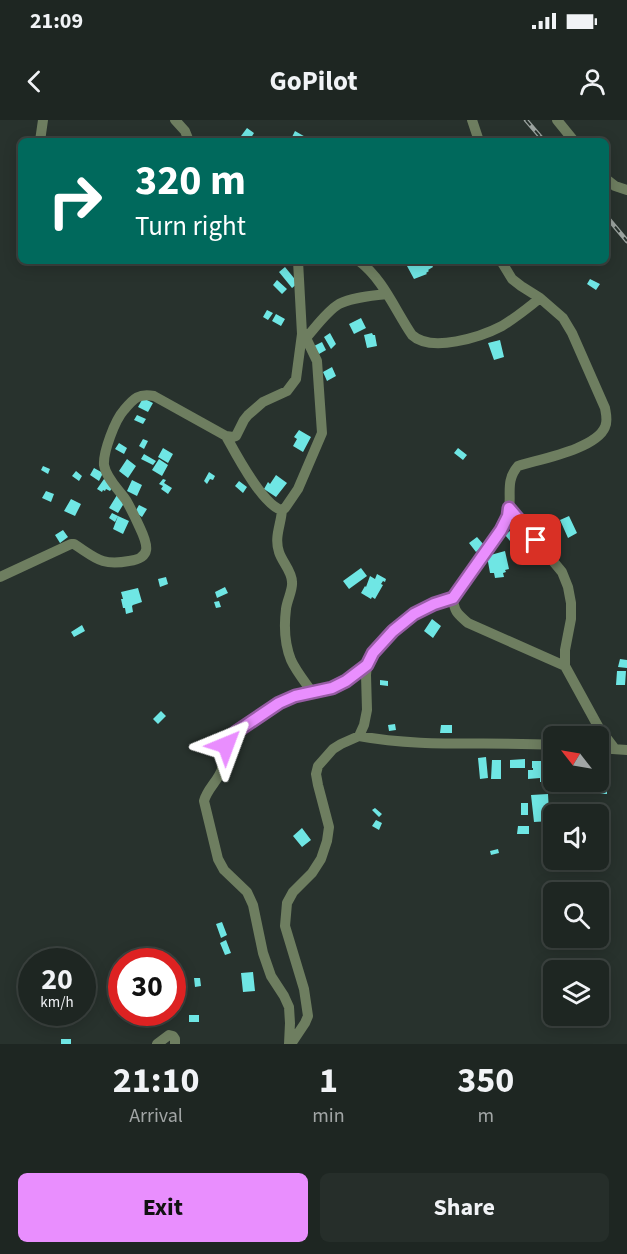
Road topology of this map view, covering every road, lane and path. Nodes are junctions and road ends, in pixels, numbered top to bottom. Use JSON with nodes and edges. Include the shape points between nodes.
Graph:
{"nodes":[{"id":1,"x":44,"y":120,"type":"edge"},
{"id":2,"x":175,"y":120,"type":"edge"},
{"id":3,"x":472,"y":120,"type":"edge"},
{"id":4,"x":557,"y":120,"type":"edge"},
{"id":5,"x":41,"y":138,"type":"edge"},
{"id":6,"x":188,"y":138,"type":"edge"},
{"id":7,"x":478,"y":138,"type":"edge"},
{"id":8,"x":572,"y":138,"type":"edge"},
{"id":9,"x":609,"y":181,"type":"edge"},
{"id":10,"x":627,"y":190,"type":"edge"},
{"id":11,"x":298,"y":264,"type":"edge"},
{"id":12,"x":363,"y":264,"type":"edge"},
{"id":13,"x":503,"y":264,"type":"edge"},
{"id":14,"x":386,"y":294,"type":"junction"},
{"id":15,"x":540,"y":298,"type":"junction"},
{"id":16,"x":304,"y":336,"type":"junction"},
{"id":17,"x":226,"y":436,"type":"junction"},
{"id":18,"x":509,"y":508,"type":"junction"},
{"id":19,"x":282,"y":510,"type":"junction"},
{"id":20,"x":0,"y":577,"type":"edge"},
{"id":21,"x":453,"y":598,"type":"junction"},
{"id":22,"x":367,"y":665,"type":"junction"},
{"id":23,"x":565,"y":666,"type":"junction"},
{"id":24,"x":312,"y":692,"type":"junction"},
{"id":25,"x":358,"y":736,"type":"junction"},
{"id":26,"x":543,"y":745,"type":"edge"},
{"id":27,"x":609,"y":749,"type":"edge"},
{"id":28,"x":615,"y":749,"type":"junction"},
{"id":29,"x":627,"y":750,"type":"edge"},
{"id":30,"x":157,"y":1044,"type":"edge"},
{"id":31,"x":175,"y":1044,"type":"edge"},
{"id":32,"x":290,"y":1044,"type":"edge"}],
"edges":[{"from":1,"to":5,"type":"street"},
{"from":2,"to":6,"type":"street"},
{"from":3,"to":7,"type":"street"},
{"from":4,"to":8,"type":"street"},
{"from":9,"to":10,"type":"street"},
{"from":11,"to":16,"type":"street"},
{"from":12,"to":14,"type":"street"},
{"from":13,"to":15,"type":"street","via":[[512,279]]},
{"from":14,"to":15,"type":"street","via":[[412,335],[434,343],[479,335],[501,326]]},
{"from":14,"to":16,"type":"street","via":[[340,303]]},
{"from":15,"to":18,"type":"street","via":[[563,318],[572,333],[606,408],[607,420],[605,428],[592,440],[570,451],[518,466],[510,480]]},
{"from":16,"to":17,"type":"street","via":[[292,386],[255,409],[235,438]]},
{"from":16,"to":19,"type":"street","via":[[317,362],[322,433],[298,489]]},
{"from":17,"to":19,"type":"street","via":[[268,501]]},
{"from":17,"to":20,"type":"street","via":[[154,396],[135,398],[113,427],[104,466],[147,542],[143,556],[121,563],[103,562],[71,544]]},
{"from":18,"to":21,"type":"street","via":[[501,530]]},
{"from":18,"to":23,"type":"street","via":[[562,573],[568,587],[572,603]]},
{"from":19,"to":24,"type":"street","via":[[276,535],[278,551],[293,584],[285,613],[286,641],[292,661]]},
{"from":21,"to":22,"type":"street","via":[[414,614],[393,631]]},
{"from":21,"to":23,"type":"street","via":[[457,614],[468,623]]},
{"from":22,"to":24,"type":"street","via":[[332,688]]},
{"from":22,"to":25,"type":"street","via":[[367,710]]},
{"from":23,"to":28,"type":"street","via":[[598,728]]},
{"from":24,"to":32,"type":"street","via":[[279,703],[229,738],[220,776],[204,801],[218,859],[248,892],[253,905],[263,953],[288,1007]]},
{"from":25,"to":26,"type":"street","via":[[416,743]]},
{"from":25,"to":32,"type":"street","via":[[341,744],[318,766],[327,841],[321,860],[287,903],[285,926],[308,1016]]},
{"from":27,"to":28,"type":"street"},
{"from":28,"to":29,"type":"street"},
{"from":30,"to":31,"type":"street","via":[[169,1035]]}]}
